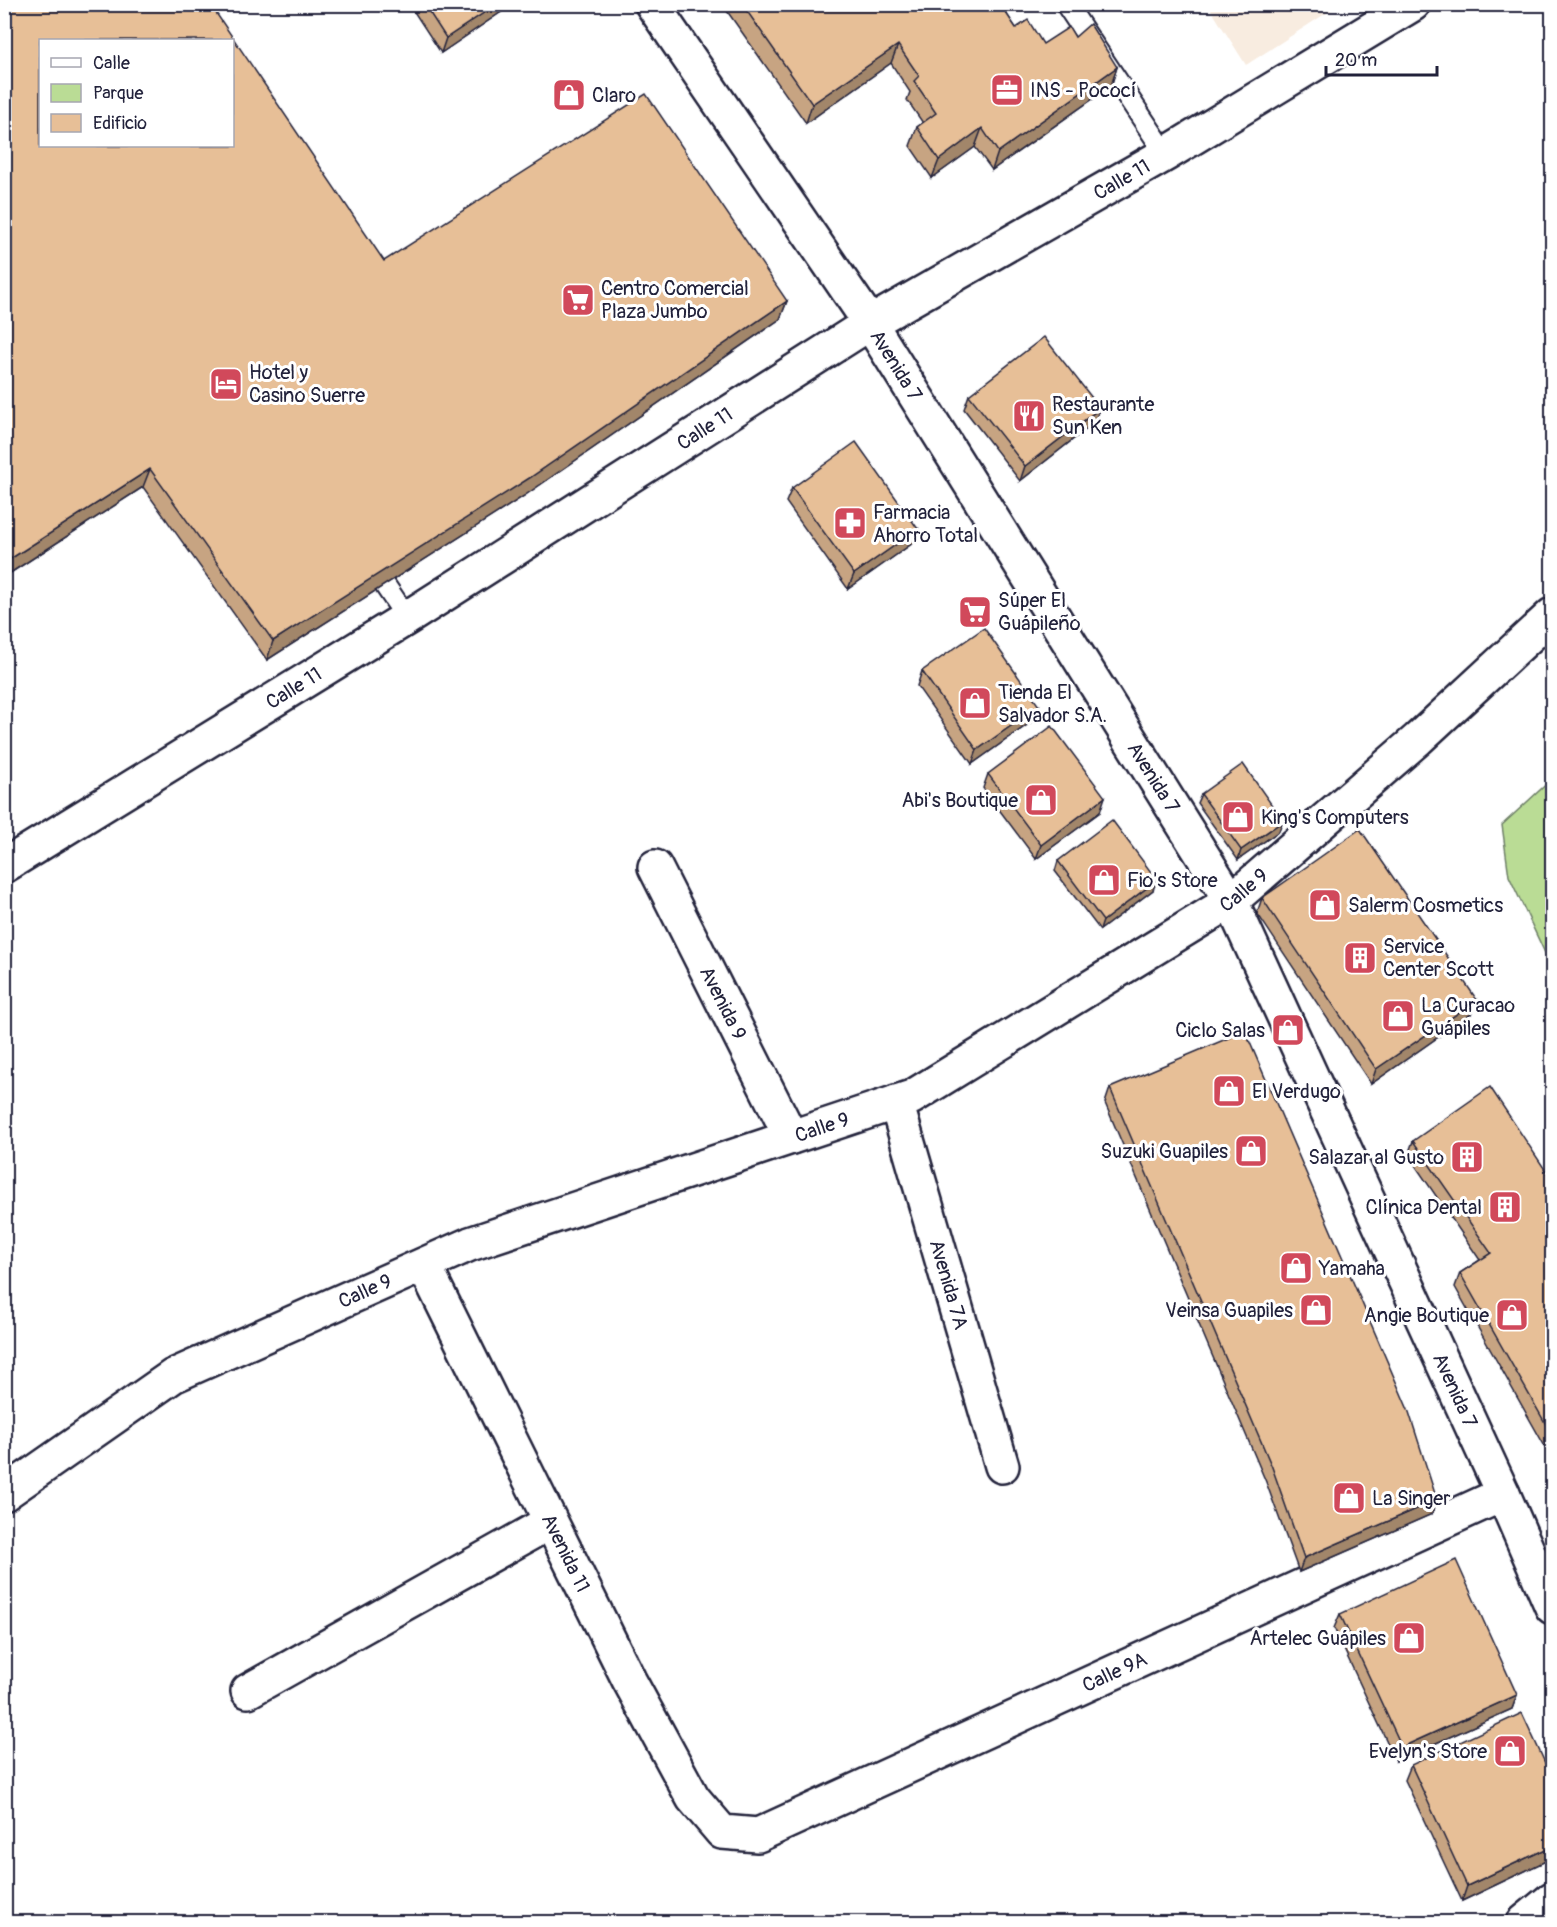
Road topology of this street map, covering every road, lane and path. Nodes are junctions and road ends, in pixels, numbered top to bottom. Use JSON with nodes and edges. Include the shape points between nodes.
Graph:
{"nodes":[{"id":1,"x":652,"y":4,"type":"edge"},
{"id":2,"x":1066,"y":4,"type":"edge"},
{"id":3,"x":1413,"y":4,"type":"edge"},
{"id":4,"x":1166,"y":154,"type":"junction"},
{"id":5,"x":870,"y":323,"type":"junction"},
{"id":6,"x":361,"y":550,"type":"edge"},
{"id":7,"x":1552,"y":615,"type":"edge"},
{"id":8,"x":407,"y":618,"type":"junction"},
{"id":9,"x":4,"y":866,"type":"edge"},
{"id":10,"x":655,"y":867,"type":"dead end"},
{"id":11,"x":1231,"y":901,"type":"junction"},
{"id":12,"x":896,"y":1102,"type":"junction"},
{"id":13,"x":791,"y":1137,"type":"junction"},
{"id":14,"x":424,"y":1265,"type":"junction"},
{"id":15,"x":1002,"y":1466,"type":"dead end"},
{"id":16,"x":4,"y":1494,"type":"edge"},
{"id":17,"x":1503,"y":1494,"type":"junction"},
{"id":18,"x":550,"y":1522,"type":"junction"},
{"id":19,"x":1552,"y":1607,"type":"edge"},
{"id":20,"x":248,"y":1691,"type":"dead end"},
{"id":21,"x":722,"y":1832,"type":"joint"},
{"id":22,"x":1552,"y":1899,"type":"edge"},
{"id":23,"x":1524,"y":1923,"type":"edge"}],
"edges":[{"from":1,"to":5,"type":"street","name":"Avenida 7"},
{"from":2,"to":4,"type":"lane"},
{"from":3,"to":4,"type":"street","name":"Calle 11"},
{"from":4,"to":5,"type":"street","name":"Calle 11"},
{"from":5,"to":8,"type":"street","name":"Calle 11"},
{"from":5,"to":11,"type":"street","name":"Avenida 7"},
{"from":6,"to":8,"type":"lane"},
{"from":7,"to":11,"type":"street","name":"Calle 9","via":[[1418,739]]},
{"from":8,"to":9,"type":"street","name":"Calle 11"},
{"from":10,"to":13,"type":"street","name":"Avenida 9"},
{"from":11,"to":12,"type":"street","name":"Calle 9","via":[[912,1097]]},
{"from":11,"to":17,"type":"street","name":"Avenida 7"},
{"from":12,"to":13,"type":"street","name":"Calle 9"},
{"from":12,"to":15,"type":"street","name":"Avenida 7A"},
{"from":13,"to":14,"type":"street","name":"Calle 9","via":[[470,1244]]},
{"from":14,"to":16,"type":"street","name":"Calle 9","via":[[173,1376]]},
{"from":14,"to":18,"type":"street","name":"Avenida 11"},
{"from":17,"to":19,"type":"street","name":"Avenida 7"},
{"from":17,"to":21,"type":"street","name":"Calle 9A","via":[[758,1834]]},
{"from":18,"to":20,"type":"street"},
{"from":18,"to":21,"type":"street","name":"Avenida 11","via":[[687,1788]]},
{"from":22,"to":23,"type":"street"}]}
